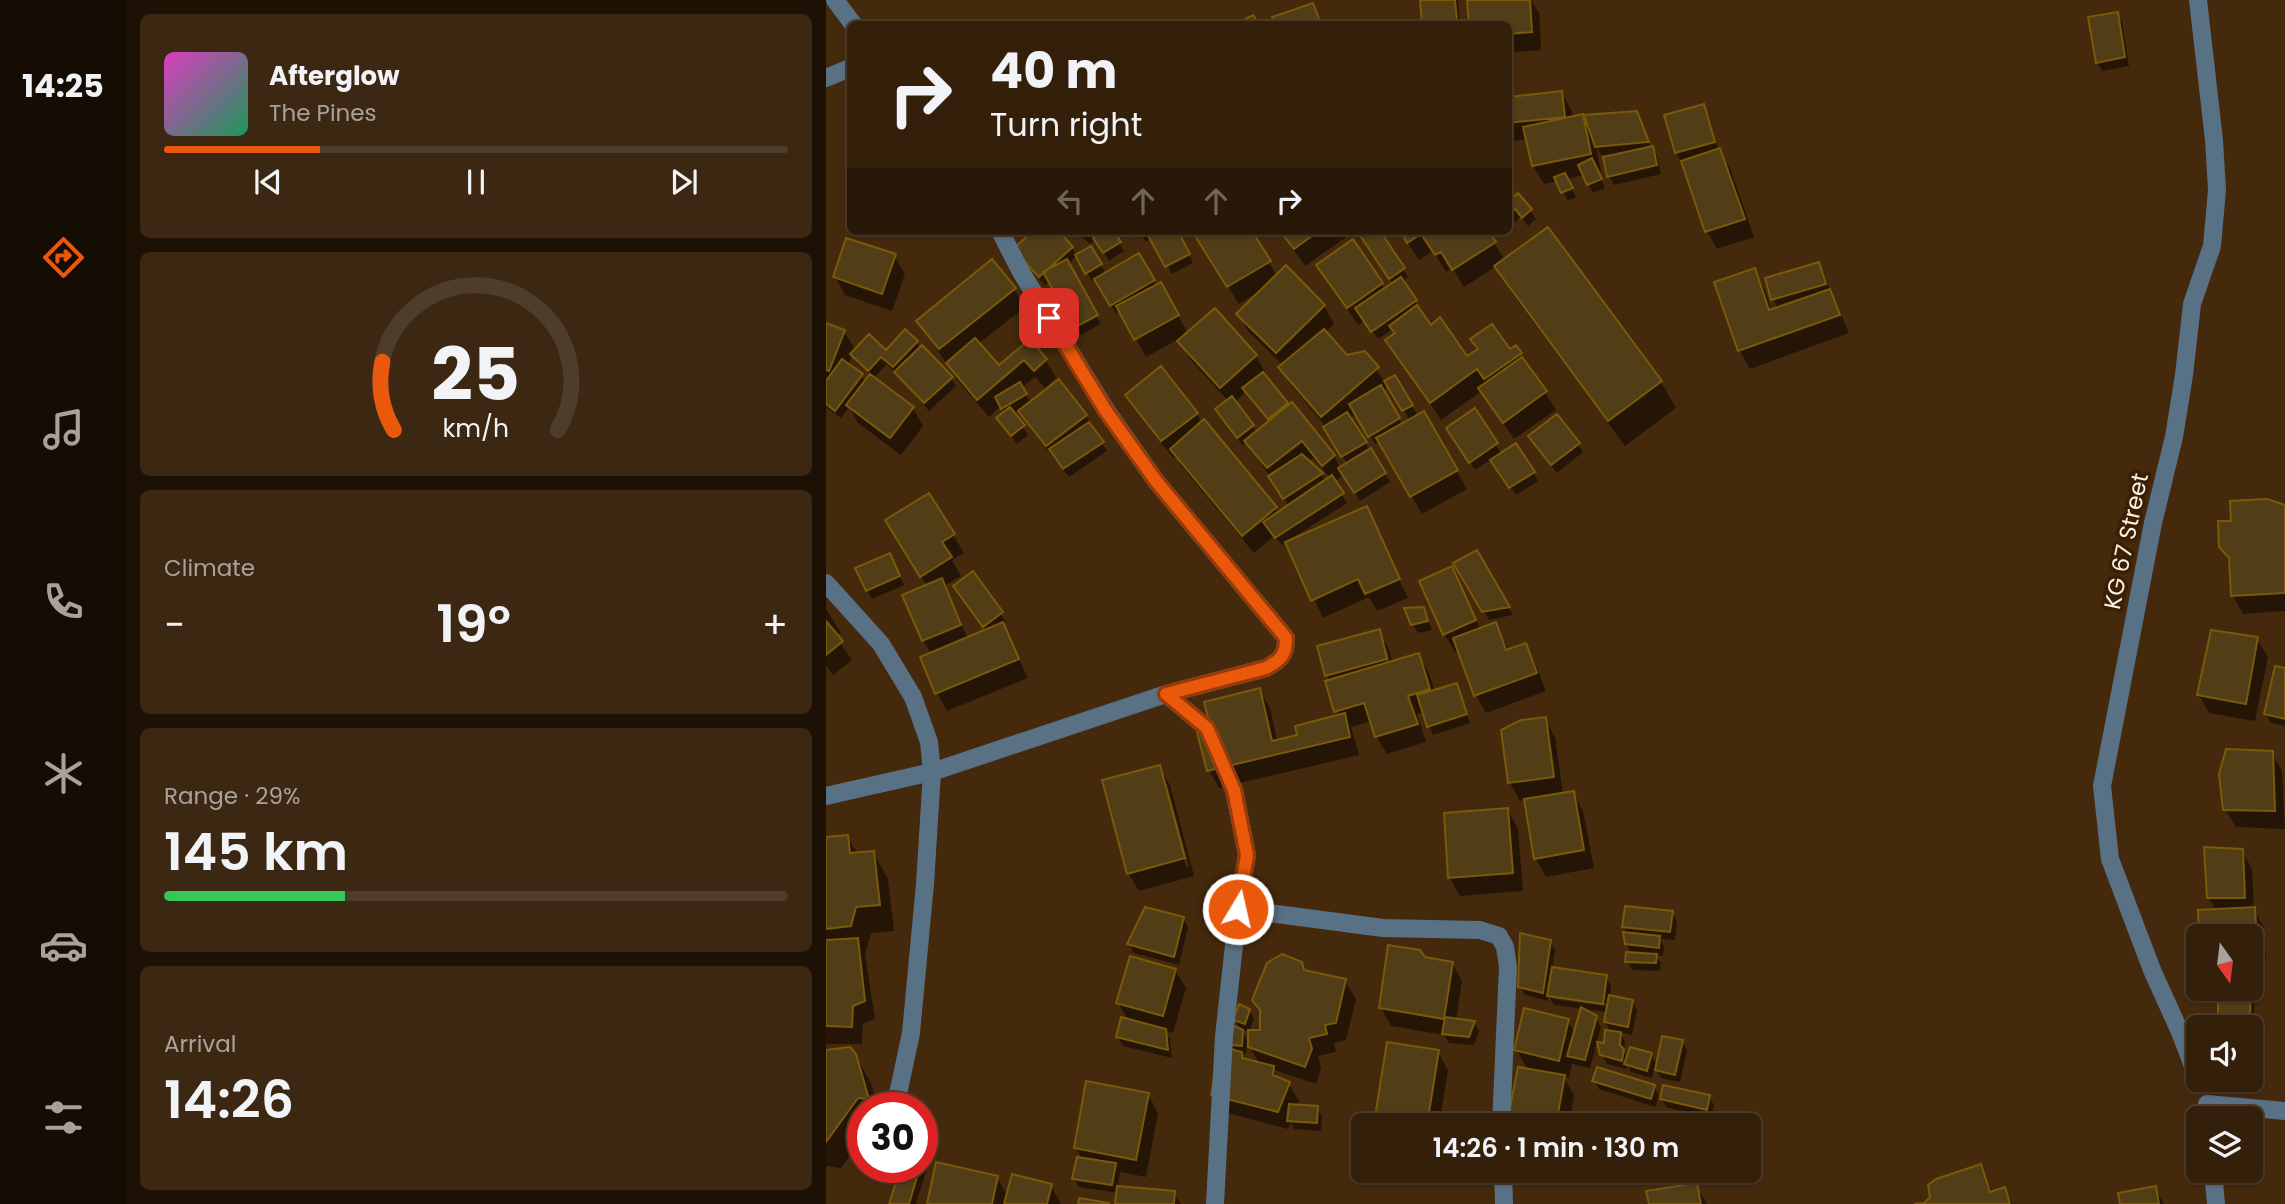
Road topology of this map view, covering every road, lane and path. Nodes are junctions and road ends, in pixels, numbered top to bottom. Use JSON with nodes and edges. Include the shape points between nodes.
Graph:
{"nodes":[{"id":1,"x":835,"y":0,"type":"edge"},
{"id":2,"x":2198,"y":0,"type":"edge"},
{"id":3,"x":851,"y":21,"type":"edge"},
{"id":4,"x":847,"y":69,"type":"edge"},
{"id":5,"x":826,"y":78,"type":"edge"},
{"id":6,"x":1002,"y":235,"type":"edge"},
{"id":7,"x":826,"y":583,"type":"edge"},
{"id":8,"x":1166,"y":694,"type":"junction"},
{"id":9,"x":932,"y":772,"type":"junction"},
{"id":10,"x":826,"y":796,"type":"edge"},
{"id":11,"x":1238,"y":909,"type":"junction"},
{"id":12,"x":2186,"y":1048,"type":"edge"},
{"id":13,"x":898,"y":1092,"type":"edge"},
{"id":14,"x":2263,"y":1111,"type":"edge"},
{"id":15,"x":2285,"y":1111,"type":"edge"},
{"id":16,"x":1502,"y":1113,"type":"edge"},
{"id":17,"x":1503,"y":1183,"type":"edge"},
{"id":18,"x":2214,"y":1183,"type":"edge"},
{"id":19,"x":1214,"y":1204,"type":"edge"},
{"id":20,"x":1504,"y":1204,"type":"edge"},
{"id":21,"x":2216,"y":1204,"type":"edge"}],
"edges":[{"from":1,"to":3,"type":"street"},
{"from":2,"to":12,"type":"street","name":"KG 67 Street","via":[[2217,190],[2212,246],[2192,304],[2174,437],[2102,786],[2110,859]]},
{"from":4,"to":5,"type":"street"},
{"from":6,"to":8,"type":"street","via":[[1106,411],[1156,481],[1286,638],[1281,660],[1266,668]]},
{"from":7,"to":9,"type":"street","via":[[881,643],[913,697],[929,742]]},
{"from":8,"to":9,"type":"street"},
{"from":8,"to":11,"type":"street","via":[[1207,728],[1234,790],[1247,855]]},
{"from":9,"to":10,"type":"street"},
{"from":9,"to":13,"type":"street","via":[[911,1034]]},
{"from":11,"to":16,"type":"street","via":[[1383,928],[1480,930],[1499,936],[1508,967]]},
{"from":11,"to":19,"type":"street","via":[[1224,1036]]},
{"from":14,"to":15,"type":"street","name":"KG 67 Street"},
{"from":17,"to":20,"type":"street"},
{"from":18,"to":21,"type":"street"}]}
